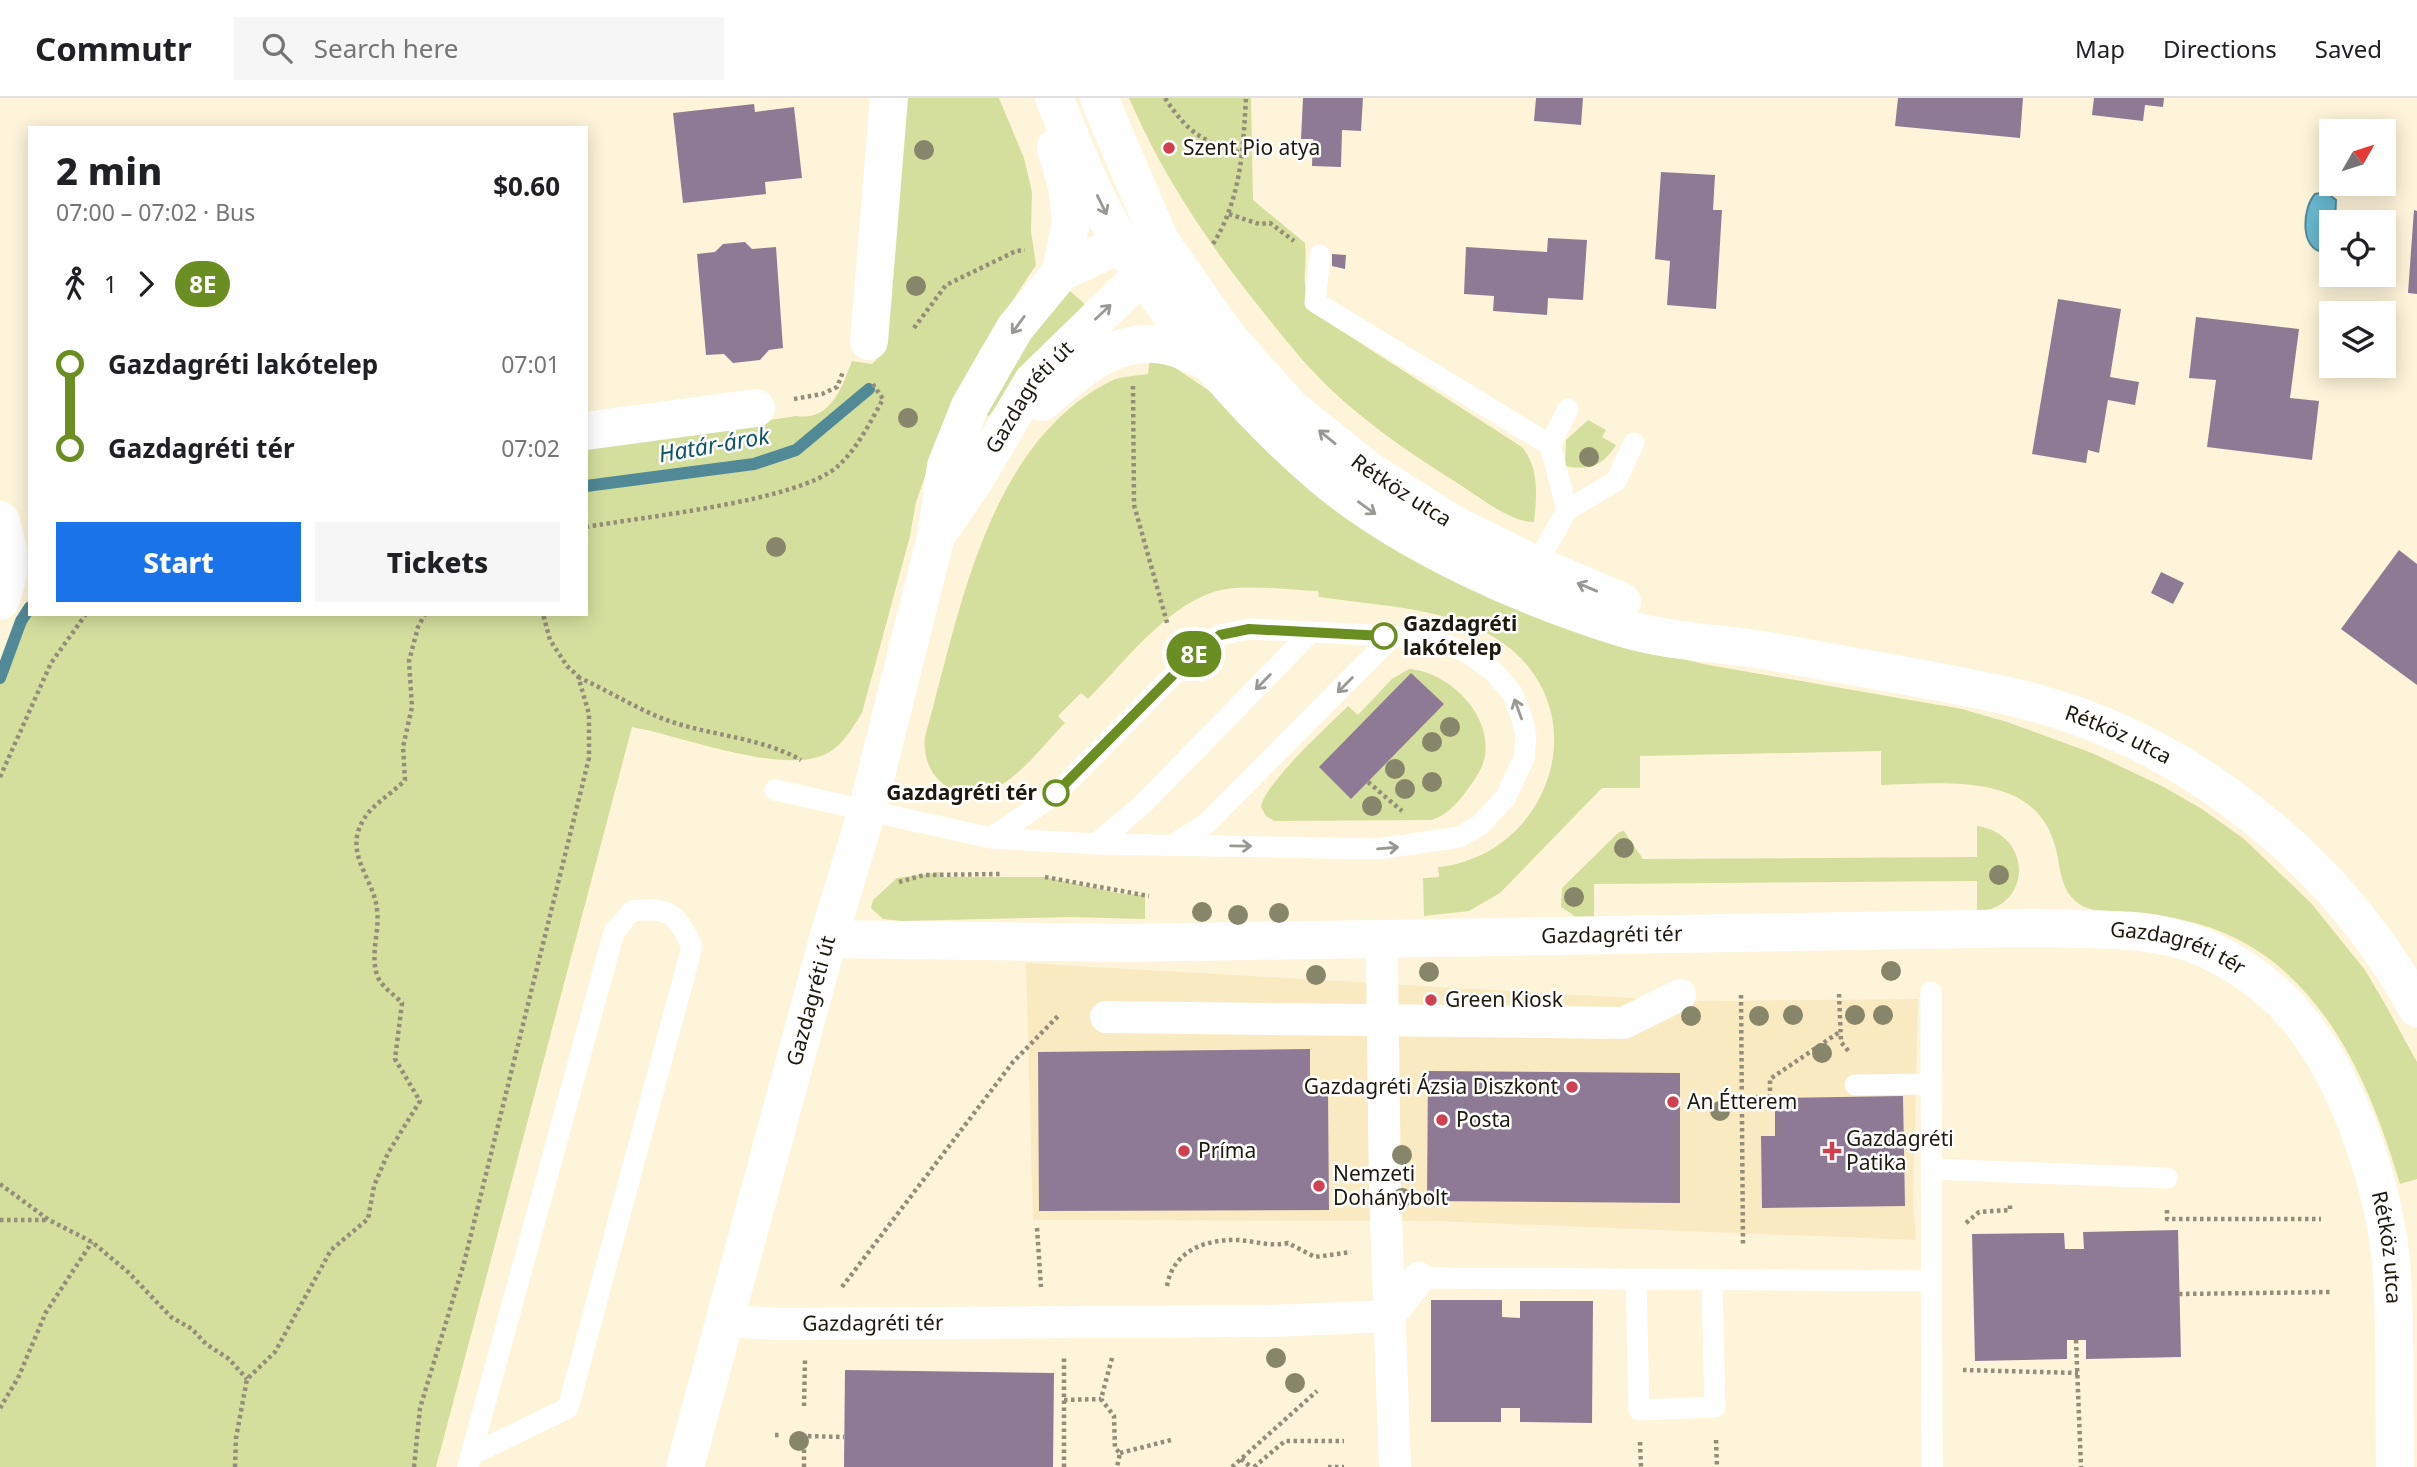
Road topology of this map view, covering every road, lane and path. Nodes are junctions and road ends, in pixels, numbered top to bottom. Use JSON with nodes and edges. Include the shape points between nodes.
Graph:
{"nodes":[{"id":1,"x":889,"y":98,"type":"edge"},
{"id":2,"x":1042,"y":98,"type":"edge"},
{"id":3,"x":1054,"y":98,"type":"edge"},
{"id":4,"x":1099,"y":98,"type":"edge"},
{"id":5,"x":1165,"y":98,"type":"edge"},
{"id":6,"x":1246,"y":98,"type":"edge"},
{"id":7,"x":1242,"y":153,"type":"junction"},
{"id":8,"x":1229,"y":214,"type":"junction"},
{"id":9,"x":1141,"y":253,"type":"junction"},
{"id":10,"x":1207,"y":253,"type":"dead end"},
{"id":11,"x":1320,"y":257,"type":"joint"},
{"id":12,"x":1048,"y":261,"type":"junction"},
{"id":13,"x":912,"y":330,"type":"dead end"},
{"id":14,"x":861,"y":362,"type":"junction"},
{"id":15,"x":1210,"y":362,"type":"junction"},
{"id":16,"x":843,"y":375,"type":"junction"},
{"id":17,"x":1133,"y":375,"type":"dead end"},
{"id":18,"x":756,"y":408,"type":"joint"},
{"id":19,"x":1568,"y":409,"type":"dead end"},
{"id":20,"x":588,"y":430,"type":"edge"},
{"id":21,"x":999,"y":440,"type":"junction"},
{"id":22,"x":1634,"y":443,"type":"dead end"},
{"id":23,"x":1550,"y":445,"type":"junction"},
{"id":24,"x":1567,"y":510,"type":"junction"},
{"id":25,"x":28,"y":516,"type":"edge"},
{"id":26,"x":0,"y":520,"type":"edge"},
{"id":27,"x":588,"y":527,"type":"edge"},
{"id":28,"x":936,"y":536,"type":"junction"},
{"id":29,"x":1536,"y":565,"type":"junction"},
{"id":30,"x":0,"y":601,"type":"edge"},
{"id":31,"x":85,"y":616,"type":"edge"},
{"id":32,"x":424,"y":616,"type":"edge"},
{"id":33,"x":544,"y":616,"type":"edge"},
{"id":34,"x":1168,"y":625,"type":"dead end"},
{"id":35,"x":1310,"y":633,"type":"junction"},
{"id":36,"x":1393,"y":636,"type":"junction"},
{"id":37,"x":1717,"y":643,"type":"junction"},
{"id":38,"x":578,"y":676,"type":"junction"},
{"id":39,"x":0,"y":777,"type":"edge"},
{"id":40,"x":1368,"y":782,"type":"dead end"},
{"id":41,"x":775,"y":790,"type":"dead end"},
{"id":42,"x":810,"y":799,"type":"junction"},
{"id":43,"x":867,"y":811,"type":"junction"},
{"id":44,"x":1403,"y":812,"type":"dead end"},
{"id":45,"x":991,"y":838,"type":"junction"},
{"id":46,"x":1096,"y":844,"type":"junction"},
{"id":47,"x":1172,"y":845,"type":"junction"},
{"id":48,"x":1005,"y":874,"type":"dead end"},
{"id":49,"x":1032,"y":874,"type":"dead end"},
{"id":50,"x":899,"y":882,"type":"dead end"},
{"id":51,"x":1149,"y":896,"type":"dead end"},
{"id":52,"x":828,"y":939,"type":"junction"},
{"id":53,"x":1382,"y":959,"type":"dead end"},
{"id":54,"x":1931,"y":992,"type":"dead end"},
{"id":55,"x":1839,"y":994,"type":"dead end"},
{"id":56,"x":1680,"y":995,"type":"dead end"},
{"id":57,"x":1741,"y":995,"type":"dead end"},
{"id":58,"x":2417,"y":1008,"type":"edge"},
{"id":59,"x":1059,"y":1015,"type":"dead end"},
{"id":60,"x":1106,"y":1017,"type":"dead end"},
{"id":61,"x":1383,"y":1020,"type":"junction"},
{"id":62,"x":1841,"y":1031,"type":"junction"},
{"id":63,"x":2316,"y":1043,"type":"joint"},
{"id":64,"x":1931,"y":1084,"type":"junction"},
{"id":65,"x":1855,"y":1085,"type":"joint"},
{"id":66,"x":1742,"y":1097,"type":"junction"},
{"id":67,"x":1932,"y":1169,"type":"junction"},
{"id":68,"x":2010,"y":1172,"type":"junction"},
{"id":69,"x":2167,"y":1178,"type":"dead end"},
{"id":70,"x":0,"y":1184,"type":"edge"},
{"id":71,"x":2167,"y":1219,"type":"dead end"},
{"id":72,"x":2321,"y":1219,"type":"dead end"},
{"id":73,"x":0,"y":1220,"type":"edge"},
{"id":74,"x":49,"y":1220,"type":"junction"},
{"id":75,"x":1037,"y":1228,"type":"dead end"},
{"id":76,"x":1963,"y":1228,"type":"dead end"},
{"id":77,"x":92,"y":1242,"type":"junction"},
{"id":78,"x":1387,"y":1247,"type":"junction"},
{"id":79,"x":1419,"y":1278,"type":"joint"},
{"id":80,"x":1636,"y":1280,"type":"junction"},
{"id":81,"x":1712,"y":1281,"type":"junction"},
{"id":82,"x":1744,"y":1281,"type":"junction"},
{"id":83,"x":1931,"y":1281,"type":"junction"},
{"id":84,"x":2332,"y":1292,"type":"dead end"},
{"id":85,"x":2179,"y":1294,"type":"dead end"},
{"id":86,"x":1390,"y":1316,"type":"junction"},
{"id":87,"x":726,"y":1321,"type":"junction"},
{"id":88,"x":1114,"y":1322,"type":"junction"},
{"id":89,"x":1162,"y":1322,"type":"junction"},
{"id":90,"x":1054,"y":1323,"type":"junction"},
{"id":91,"x":813,"y":1324,"type":"junction"},
{"id":92,"x":2076,"y":1340,"type":"dead end"},
{"id":93,"x":1964,"y":1359,"type":"dead end"},
{"id":94,"x":1932,"y":1369,"type":"junction"},
{"id":95,"x":1964,"y":1370,"type":"junction"},
{"id":96,"x":2078,"y":1373,"type":"junction"},
{"id":97,"x":247,"y":1379,"type":"junction"},
{"id":98,"x":1317,"y":1391,"type":"dead end"},
{"id":99,"x":1101,"y":1399,"type":"junction"},
{"id":100,"x":1064,"y":1400,"type":"junction"},
{"id":101,"x":0,"y":1408,"type":"edge"},
{"id":102,"x":844,"y":1437,"type":"dead end"},
{"id":103,"x":1171,"y":1440,"type":"dead end"},
{"id":104,"x":1345,"y":1441,"type":"dead end"},
{"id":105,"x":1120,"y":1453,"type":"junction"},
{"id":106,"x":1241,"y":1459,"type":"junction"},
{"id":107,"x":470,"y":1461,"type":"edge"},
{"id":108,"x":235,"y":1467,"type":"edge"},
{"id":109,"x":414,"y":1467,"type":"edge"},
{"id":110,"x":685,"y":1467,"type":"edge"},
{"id":111,"x":804,"y":1467,"type":"edge"},
{"id":112,"x":1064,"y":1467,"type":"edge"},
{"id":113,"x":1118,"y":1467,"type":"edge"},
{"id":114,"x":1232,"y":1467,"type":"edge"},
{"id":115,"x":1252,"y":1467,"type":"edge"},
{"id":116,"x":1328,"y":1467,"type":"edge"},
{"id":117,"x":1344,"y":1467,"type":"edge"},
{"id":118,"x":1395,"y":1467,"type":"edge"},
{"id":119,"x":1933,"y":1467,"type":"edge"},
{"id":120,"x":2081,"y":1467,"type":"edge"},
{"id":121,"x":2395,"y":1467,"type":"edge"}],
"edges":[{"from":1,"to":14,"type":"street"},
{"from":2,"to":12,"type":"street","name":"Gazdagréti út","via":[[1067,187],[1071,222]]},
{"from":3,"to":9,"type":"street","one_way":true},
{"from":4,"to":9,"type":"street"},
{"from":5,"to":7,"type":"path","via":[[1195,134],[1213,146]]},
{"from":6,"to":7,"type":"path"},
{"from":7,"to":8,"type":"path"},
{"from":8,"to":10,"type":"path"},
{"from":8,"to":11,"type":"path","via":[[1270,223]]},
{"from":9,"to":12,"type":"street","name":"Gazdagréti út"},
{"from":9,"to":15,"type":"street","name":"Rétköz utca"},
{"from":21,"to":9,"type":"street","name":"Gazdagréti út","one_way":true,"via":[[1033,381]]},
{"from":29,"to":9,"type":"street","name":"Rétköz utca","one_way":true,"via":[[1453,524],[1390,484],[1292,409]]},
{"from":11,"to":23,"type":"lane","via":[[1315,302]]},
{"from":12,"to":13,"type":"path","via":[[1016,251],[946,285]]},
{"from":12,"to":28,"type":"street","name":"Gazdagréti út","one_way":true,"via":[[970,406],[946,466]]},
{"from":14,"to":16,"type":"path"},
{"from":14,"to":16,"type":"path","via":[[850,341]]},
{"from":14,"to":27,"type":"path","via":[[883,400],[838,466],[818,479],[775,494]]},
{"from":15,"to":21,"type":"street","name":"Rétköz utca","via":[[1168,346],[1132,345],[1105,354],[1077,371]]},
{"from":15,"to":37,"type":"street","name":"Rétköz utca","one_way":true,"via":[[1322,477],[1382,519],[1476,571],[1588,616],[1626,630]]},
{"from":16,"to":18,"type":"path","via":[[837,387],[822,394]]},
{"from":17,"to":34,"type":"path","via":[[1134,505]]},
{"from":18,"to":20,"type":"street"},
{"from":19,"to":23,"type":"lane"},
{"from":21,"to":28,"type":"street","name":"Gazdagréti út"},
{"from":22,"to":24,"type":"lane","via":[[1616,481]]},
{"from":23,"to":24,"type":"lane"},
{"from":24,"to":29,"type":"lane"},
{"from":25,"to":26,"type":"street"},
{"from":26,"to":30,"type":"street","via":[[10,554]]},
{"from":28,"to":43,"type":"street","name":"Gazdagréti út"},
{"from":37,"to":29,"type":"street","name":"Rétköz utca","one_way":true},
{"from":31,"to":39,"type":"path","via":[[51,663]]},
{"from":32,"to":97,"type":"path","via":[[410,661],[412,707],[403,747],[405,780],[369,812],[357,845],[377,909],[374,961],[378,977],[402,1003],[396,1059],[420,1101],[388,1153],[374,1186],[368,1219],[331,1250],[275,1352]]},
{"from":33,"to":38,"type":"path","via":[[550,640]]},
{"from":35,"to":36,"type":"lane"},
{"from":35,"to":45,"type":"lane","via":[[1249,629],[1220,635],[1197,651],[1056,794]]},
{"from":35,"to":46,"type":"lane","one_way":true,"via":[[1142,805]]},
{"from":36,"to":47,"type":"lane","one_way":true,"via":[[1207,823]]},
{"from":47,"to":36,"type":"lane","one_way":true,"via":[[1378,849],[1460,837],[1494,812],[1518,777],[1524,758],[1526,735],[1512,693],[1467,652],[1435,641]]},
{"from":37,"to":58,"type":"street","name":"Rétköz utca","via":[[2018,698],[2129,739],[2236,803],[2274,832],[2373,939]]},
{"from":38,"to":42,"type":"path","via":[[667,720],[784,751],[803,761]]},
{"from":38,"to":109,"type":"path","via":[[589,714],[589,758],[467,1249],[420,1408]]},
{"from":40,"to":44,"type":"path"},
{"from":41,"to":42,"type":"lane"},
{"from":42,"to":43,"type":"lane"},
{"from":43,"to":45,"type":"lane"},
{"from":43,"to":52,"type":"street","name":"Gazdagréti út"},
{"from":45,"to":46,"type":"lane"},
{"from":46,"to":47,"type":"lane"},
{"from":48,"to":50,"type":"path","via":[[925,875]]},
{"from":49,"to":51,"type":"path"},
{"from":52,"to":63,"type":"street","name":"Gazdagréti tér","via":[[1126,943],[2040,928],[2149,933],[2201,946],[2240,968],[2295,1014]]},
{"from":52,"to":87,"type":"street","name":"Gazdagréti út"},
{"from":53,"to":61,"type":"street"},
{"from":54,"to":64,"type":"lane"},
{"from":55,"to":62,"type":"path"},
{"from":56,"to":61,"type":"street","via":[[1624,1023]]},
{"from":57,"to":66,"type":"path"},
{"from":59,"to":91,"type":"path","via":[[1013,1062]]},
{"from":60,"to":61,"type":"street"},
{"from":61,"to":78,"type":"street"},
{"from":62,"to":65,"type":"path","via":[[1841,1042],[1855,1060]]},
{"from":62,"to":66,"type":"path","via":[[1770,1079],[1770,1098]]},
{"from":63,"to":121,"type":"street","name":"Rétköz utca","via":[[2365,1149],[2383,1214],[2392,1274]]},
{"from":64,"to":65,"type":"lane"},
{"from":64,"to":67,"type":"lane"},
{"from":66,"to":82,"type":"path"},
{"from":67,"to":68,"type":"lane"},
{"from":67,"to":83,"type":"lane"},
{"from":68,"to":69,"type":"lane"},
{"from":68,"to":76,"type":"path","via":[[2010,1210],[1979,1212]]},
{"from":70,"to":74,"type":"path"},
{"from":71,"to":72,"type":"path"},
{"from":73,"to":74,"type":"path"},
{"from":74,"to":77,"type":"path"},
{"from":75,"to":90,"type":"path"},
{"from":77,"to":97,"type":"path"},
{"from":77,"to":101,"type":"path","via":[[46,1312]]},
{"from":78,"to":86,"type":"street"},
{"from":78,"to":89,"type":"path","via":[[1315,1257],[1288,1243],[1236,1240],[1194,1246],[1170,1271]]},
{"from":79,"to":80,"type":"lane"},
{"from":79,"to":86,"type":"street"},
{"from":80,"to":81,"type":"lane"},
{"from":80,"to":81,"type":"lane","via":[[1639,1409],[1715,1408]]},
{"from":81,"to":82,"type":"lane"},
{"from":82,"to":83,"type":"lane"},
{"from":83,"to":94,"type":"lane"},
{"from":84,"to":85,"type":"path"},
{"from":86,"to":89,"type":"street","name":"Gazdagréti tér"},
{"from":86,"to":118,"type":"street"},
{"from":87,"to":91,"type":"street","name":"Gazdagréti tér"},
{"from":87,"to":110,"type":"street","name":"Gazdagréti út"},
{"from":88,"to":89,"type":"street","name":"Gazdagréti tér"},
{"from":88,"to":90,"type":"street","name":"Gazdagréti tér"},
{"from":88,"to":99,"type":"path","via":[[1111,1368]]},
{"from":90,"to":91,"type":"street","name":"Gazdagréti tér"},
{"from":90,"to":100,"type":"path"},
{"from":92,"to":96,"type":"path"},
{"from":93,"to":95,"type":"path"},
{"from":94,"to":95,"type":"path"},
{"from":94,"to":119,"type":"lane"},
{"from":95,"to":96,"type":"path"},
{"from":96,"to":120,"type":"path"},
{"from":97,"to":108,"type":"path"},
{"from":98,"to":106,"type":"path"},
{"from":99,"to":100,"type":"path"},
{"from":99,"to":105,"type":"path","via":[[1114,1416],[1115,1448]]},
{"from":100,"to":112,"type":"path"},
{"from":102,"to":111,"type":"path","via":[[804,1436]]},
{"from":103,"to":105,"type":"path"},
{"from":104,"to":115,"type":"path","via":[[1285,1441]]},
{"from":105,"to":113,"type":"path"},
{"from":106,"to":114,"type":"path"},
{"from":106,"to":115,"type":"path"},
{"from":107,"to":107,"type":"lane","via":[[568,1408],[692,947],[681,922],[660,908],[632,911],[614,932]]},
{"from":116,"to":117,"type":"path"}]}
